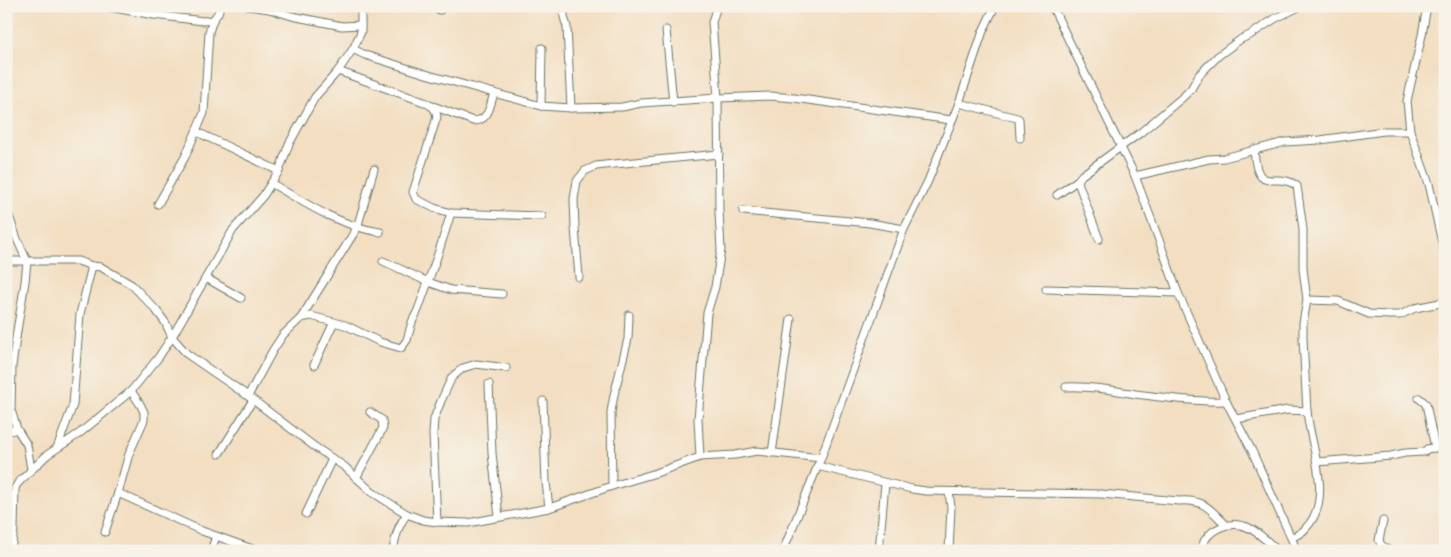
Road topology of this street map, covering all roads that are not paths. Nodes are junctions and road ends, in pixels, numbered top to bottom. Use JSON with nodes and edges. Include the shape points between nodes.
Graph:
{"nodes":[{"id":1,"x":103,"y":6,"type":"edge"},
{"id":2,"x":220,"y":6,"type":"edge"},
{"id":3,"x":248,"y":6,"type":"edge"},
{"id":4,"x":361,"y":6,"type":"edge"},
{"id":5,"x":430,"y":6,"type":"edge"},
{"id":6,"x":717,"y":6,"type":"edge"},
{"id":7,"x":996,"y":6,"type":"edge"},
{"id":8,"x":1052,"y":6,"type":"edge"},
{"id":9,"x":1301,"y":6,"type":"edge"},
{"id":10,"x":1427,"y":6,"type":"edge"},
{"id":11,"x":564,"y":7,"type":"edge"},
{"id":12,"x":440,"y":10,"type":"dead end"},
{"id":13,"x":213,"y":20,"type":"junction"},
{"id":14,"x":361,"y":25,"type":"junction"},
{"id":15,"x":666,"y":30,"type":"dead end"},
{"id":16,"x":542,"y":48,"type":"dead end"},
{"id":17,"x":353,"y":49,"type":"junction"},
{"id":18,"x":338,"y":71,"type":"junction"},
{"id":19,"x":494,"y":93,"type":"junction"},
{"id":20,"x":718,"y":98,"type":"junction"},
{"id":21,"x":673,"y":102,"type":"junction"},
{"id":22,"x":959,"y":103,"type":"junction"},
{"id":23,"x":433,"y":106,"type":"junction"},
{"id":24,"x":540,"y":106,"type":"junction"},
{"id":25,"x":571,"y":108,"type":"junction"},
{"id":26,"x":951,"y":120,"type":"junction"},
{"id":27,"x":1410,"y":131,"type":"junction"},
{"id":28,"x":197,"y":132,"type":"junction"},
{"id":29,"x":1020,"y":138,"type":"dead end"},
{"id":30,"x":1119,"y":146,"type":"junction"},
{"id":31,"x":1254,"y":149,"type":"junction"},
{"id":32,"x":719,"y":154,"type":"junction"},
{"id":33,"x":374,"y":169,"type":"dead end"},
{"id":34,"x":279,"y":172,"type":"junction"},
{"id":35,"x":1134,"y":176,"type":"junction"},
{"id":36,"x":1078,"y":180,"type":"junction"},
{"id":37,"x":271,"y":184,"type":"junction"},
{"id":38,"x":1058,"y":195,"type":"dead end"},
{"id":39,"x":158,"y":204,"type":"dead end"},
{"id":40,"x":6,"y":208,"type":"edge"},
{"id":41,"x":743,"y":210,"type":"dead end"},
{"id":42,"x":451,"y":212,"type":"junction"},
{"id":43,"x":542,"y":216,"type":"dead end"},
{"id":44,"x":357,"y":228,"type":"junction"},
{"id":45,"x":904,"y":229,"type":"junction"},
{"id":46,"x":380,"y":232,"type":"dead end"},
{"id":47,"x":1099,"y":239,"type":"dead end"},
{"id":48,"x":1445,"y":256,"type":"edge"},
{"id":49,"x":6,"y":261,"type":"edge"},
{"id":50,"x":27,"y":261,"type":"junction"},
{"id":51,"x":383,"y":261,"type":"dead end"},
{"id":52,"x":92,"y":266,"type":"junction"},
{"id":53,"x":579,"y":277,"type":"dead end"},
{"id":54,"x":206,"y":278,"type":"junction"},
{"id":55,"x":428,"y":282,"type":"junction"},
{"id":56,"x":1046,"y":289,"type":"dead end"},
{"id":57,"x":1178,"y":293,"type":"junction"},
{"id":58,"x":502,"y":294,"type":"dead end"},
{"id":59,"x":241,"y":298,"type":"dead end"},
{"id":60,"x":1307,"y":300,"type":"junction"},
{"id":61,"x":1445,"y":302,"type":"edge"},
{"id":62,"x":629,"y":315,"type":"dead end"},
{"id":63,"x":301,"y":318,"type":"junction"},
{"id":64,"x":792,"y":319,"type":"dead end"},
{"id":65,"x":334,"y":322,"type":"junction"},
{"id":66,"x":172,"y":337,"type":"junction"},
{"id":67,"x":314,"y":365,"type":"dead end"},
{"id":68,"x":506,"y":368,"type":"dead end"},
{"id":69,"x":489,"y":384,"type":"dead end"},
{"id":70,"x":1066,"y":387,"type":"dead end"},
{"id":71,"x":131,"y":391,"type":"junction"},
{"id":72,"x":250,"y":398,"type":"junction"},
{"id":73,"x":1419,"y":398,"type":"dead end"},
{"id":74,"x":543,"y":401,"type":"dead end"},
{"id":75,"x":1226,"y":401,"type":"junction"},
{"id":76,"x":1307,"y":411,"type":"junction"},
{"id":77,"x":370,"y":412,"type":"dead end"},
{"id":78,"x":1236,"y":419,"type":"junction"},
{"id":79,"x":17,"y":429,"type":"junction"},
{"id":80,"x":6,"y":432,"type":"edge"},
{"id":81,"x":1445,"y":446,"type":"edge"},
{"id":82,"x":57,"y":448,"type":"junction"},
{"id":83,"x":1435,"y":448,"type":"junction"},
{"id":84,"x":772,"y":453,"type":"junction"},
{"id":85,"x":219,"y":454,"type":"dead end"},
{"id":86,"x":700,"y":457,"type":"junction"},
{"id":87,"x":821,"y":458,"type":"junction"},
{"id":88,"x":332,"y":459,"type":"junction"},
{"id":89,"x":1317,"y":462,"type":"junction"},
{"id":90,"x":817,"y":466,"type":"junction"},
{"id":91,"x":31,"y":469,"type":"junction"},
{"id":92,"x":356,"y":478,"type":"junction"},
{"id":93,"x":885,"y":482,"type":"junction"},
{"id":94,"x":612,"y":486,"type":"junction"},
{"id":95,"x":949,"y":492,"type":"junction"},
{"id":96,"x":118,"y":493,"type":"junction"},
{"id":97,"x":14,"y":494,"type":"junction"},
{"id":98,"x":6,"y":497,"type":"edge"},
{"id":99,"x":549,"y":508,"type":"junction"},
{"id":100,"x":306,"y":514,"type":"dead end"},
{"id":101,"x":407,"y":514,"type":"junction"},
{"id":102,"x":499,"y":517,"type":"junction"},
{"id":103,"x":1383,"y":521,"type":"dead end"},
{"id":104,"x":437,"y":522,"type":"junction"},
{"id":105,"x":1226,"y":525,"type":"junction"},
{"id":106,"x":105,"y":532,"type":"dead end"},
{"id":107,"x":216,"y":536,"type":"junction"},
{"id":108,"x":1292,"y":538,"type":"junction"},
{"id":109,"x":11,"y":551,"type":"edge"},
{"id":110,"x":210,"y":551,"type":"edge"},
{"id":111,"x":258,"y":551,"type":"edge"},
{"id":112,"x":392,"y":551,"type":"edge"},
{"id":113,"x":784,"y":551,"type":"edge"},
{"id":114,"x":880,"y":551,"type":"edge"},
{"id":115,"x":949,"y":551,"type":"edge"},
{"id":116,"x":1201,"y":551,"type":"edge"},
{"id":117,"x":1278,"y":551,"type":"edge"},
{"id":118,"x":1297,"y":551,"type":"edge"},
{"id":119,"x":1390,"y":551,"type":"edge"}],
"edges":[{"from":1,"to":13,"type":"street"},
{"from":2,"to":13,"type":"street"},
{"from":3,"to":14,"type":"street","via":[[342,26]]},
{"from":4,"to":14,"type":"street"},
{"from":5,"to":12,"type":"street"},
{"from":6,"to":20,"type":"street","via":[[712,22]]},
{"from":7,"to":22,"type":"street","via":[[983,31]]},
{"from":8,"to":30,"type":"street"},
{"from":9,"to":30,"type":"street","via":[[1241,39],[1218,56],[1183,97]]},
{"from":10,"to":27,"type":"street","via":[[1407,101]]},
{"from":11,"to":25,"type":"street"},
{"from":13,"to":28,"type":"street","via":[[209,32],[204,113]]},
{"from":14,"to":17,"type":"street"},
{"from":15,"to":21,"type":"street"},
{"from":16,"to":24,"type":"street"},
{"from":17,"to":18,"type":"street"},
{"from":17,"to":19,"type":"street"},
{"from":18,"to":23,"type":"street"},
{"from":18,"to":34,"type":"street","via":[[315,97],[289,144]]},
{"from":19,"to":23,"type":"street","via":[[484,119],[478,121]]},
{"from":19,"to":24,"type":"street"},
{"from":20,"to":21,"type":"street"},
{"from":20,"to":26,"type":"street","via":[[794,98]]},
{"from":20,"to":32,"type":"street"},
{"from":21,"to":25,"type":"street"},
{"from":22,"to":26,"type":"street"},
{"from":22,"to":29,"type":"street","via":[[1019,119]]},
{"from":23,"to":42,"type":"street","via":[[436,117],[413,192],[416,200]]},
{"from":24,"to":25,"type":"street"},
{"from":26,"to":45,"type":"street","via":[[928,181]]},
{"from":27,"to":31,"type":"street","via":[[1285,142]]},
{"from":27,"to":48,"type":"street","via":[[1429,184]]},
{"from":28,"to":34,"type":"street"},
{"from":28,"to":39,"type":"street"},
{"from":30,"to":35,"type":"street"},
{"from":30,"to":36,"type":"street"},
{"from":31,"to":35,"type":"street"},
{"from":31,"to":60,"type":"street","via":[[1254,161],[1260,177],[1297,186]]},
{"from":32,"to":53,"type":"street","via":[[596,166],[585,171],[578,181],[574,199]]},
{"from":32,"to":86,"type":"street","via":[[721,250],[716,287],[707,313],[698,418]]},
{"from":33,"to":44,"type":"street"},
{"from":34,"to":37,"type":"street"},
{"from":35,"to":57,"type":"street"},
{"from":36,"to":38,"type":"street"},
{"from":36,"to":47,"type":"street"},
{"from":37,"to":44,"type":"street","via":[[322,214]]},
{"from":37,"to":54,"type":"street","via":[[232,230]]},
{"from":40,"to":50,"type":"street"},
{"from":41,"to":45,"type":"street"},
{"from":42,"to":43,"type":"street"},
{"from":42,"to":55,"type":"street"},
{"from":44,"to":46,"type":"street"},
{"from":44,"to":63,"type":"street"},
{"from":45,"to":87,"type":"street"},
{"from":49,"to":50,"type":"street"},
{"from":50,"to":52,"type":"street","via":[[78,262]]},
{"from":50,"to":79,"type":"street","via":[[12,366],[11,410]]},
{"from":51,"to":55,"type":"street"},
{"from":52,"to":66,"type":"street","via":[[101,267],[132,285],[156,310]]},
{"from":52,"to":82,"type":"street","via":[[80,314],[72,405]]},
{"from":54,"to":59,"type":"street"},
{"from":54,"to":66,"type":"street"},
{"from":55,"to":58,"type":"street","via":[[451,290]]},
{"from":55,"to":65,"type":"street","via":[[407,340],[401,348]]},
{"from":56,"to":57,"type":"street"},
{"from":57,"to":75,"type":"street"},
{"from":60,"to":61,"type":"street","via":[[1338,301],[1369,314],[1390,315]]},
{"from":60,"to":76,"type":"street","via":[[1303,339]]},
{"from":62,"to":94,"type":"street","via":[[628,339],[611,412]]},
{"from":63,"to":65,"type":"street","via":[[310,316]]},
{"from":63,"to":72,"type":"street","via":[[273,350]]},
{"from":64,"to":84,"type":"street"},
{"from":65,"to":67,"type":"street"},
{"from":66,"to":71,"type":"street"},
{"from":66,"to":72,"type":"street","via":[[187,354]]},
{"from":68,"to":104,"type":"street","via":[[476,364],[463,368],[452,377],[441,401],[434,419],[433,434]]},
{"from":69,"to":102,"type":"street"},
{"from":70,"to":75,"type":"street","via":[[1085,386],[1200,401]]},
{"from":71,"to":82,"type":"street"},
{"from":71,"to":96,"type":"street","via":[[144,412],[144,420],[129,454]]},
{"from":72,"to":85,"type":"street"},
{"from":72,"to":88,"type":"street"},
{"from":73,"to":83,"type":"street","via":[[1426,404]]},
{"from":74,"to":99,"type":"street"},
{"from":75,"to":78,"type":"street"},
{"from":76,"to":78,"type":"street","via":[[1288,410]]},
{"from":76,"to":89,"type":"street"},
{"from":77,"to":92,"type":"street","via":[[382,420],[383,428]]},
{"from":78,"to":108,"type":"street"},
{"from":79,"to":80,"type":"street"},
{"from":79,"to":91,"type":"street","via":[[27,445]]},
{"from":81,"to":83,"type":"street"},
{"from":82,"to":91,"type":"street"},
{"from":83,"to":89,"type":"street","via":[[1392,456]]},
{"from":84,"to":86,"type":"street","via":[[757,451]]},
{"from":84,"to":87,"type":"street"},
{"from":86,"to":94,"type":"street"},
{"from":87,"to":90,"type":"street"},
{"from":88,"to":92,"type":"street"},
{"from":88,"to":100,"type":"street"},
{"from":89,"to":108,"type":"street","via":[[1317,508],[1305,530]]},
{"from":90,"to":93,"type":"street"},
{"from":90,"to":113,"type":"street"},
{"from":91,"to":97,"type":"street","via":[[18,482]]},
{"from":92,"to":101,"type":"street"},
{"from":93,"to":95,"type":"street","via":[[926,491]]},
{"from":93,"to":114,"type":"street"},
{"from":94,"to":99,"type":"street"},
{"from":95,"to":105,"type":"street","via":[[1101,494],[1190,500],[1209,508]]},
{"from":95,"to":115,"type":"street"},
{"from":96,"to":106,"type":"street"},
{"from":96,"to":107,"type":"street"},
{"from":97,"to":98,"type":"street"},
{"from":97,"to":109,"type":"street"},
{"from":99,"to":102,"type":"street"},
{"from":101,"to":104,"type":"street"},
{"from":101,"to":112,"type":"street","via":[[401,522]]},
{"from":102,"to":104,"type":"street","via":[[468,523]]},
{"from":103,"to":119,"type":"street","via":[[1379,540],[1383,548]]},
{"from":105,"to":116,"type":"street","via":[[1205,539]]},
{"from":105,"to":117,"type":"street","via":[[1248,527]]},
{"from":107,"to":110,"type":"street"},
{"from":107,"to":111,"type":"street"},
{"from":108,"to":118,"type":"street"}]}
